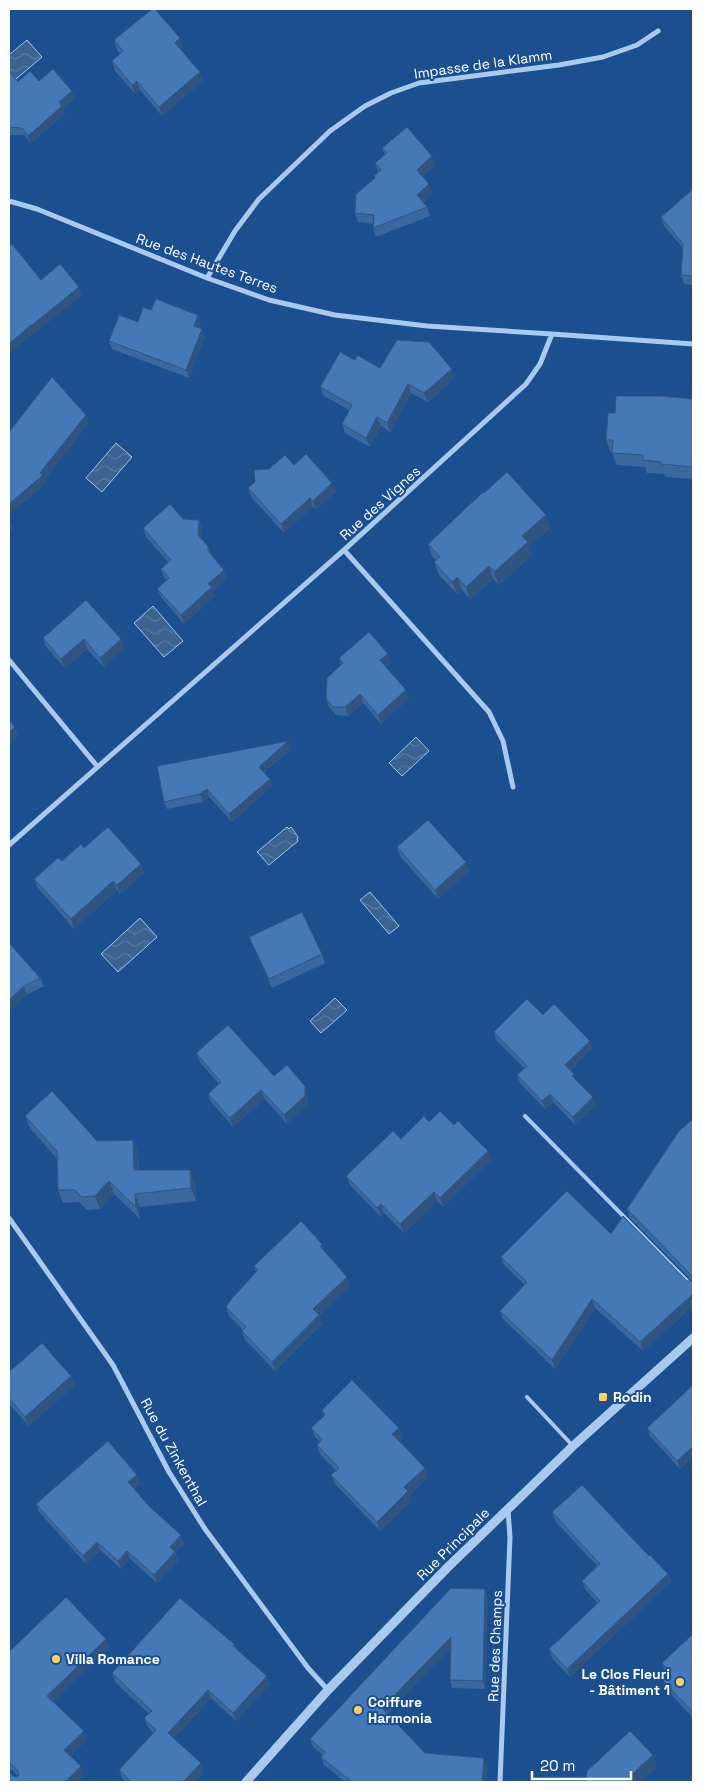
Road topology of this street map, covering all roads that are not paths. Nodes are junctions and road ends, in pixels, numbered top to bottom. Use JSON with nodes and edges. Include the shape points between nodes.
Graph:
{"nodes":[{"id":1,"x":658,"y":31,"type":"dead end"},
{"id":2,"x":9,"y":201,"type":"edge"},
{"id":3,"x":207,"y":278,"type":"junction"},
{"id":4,"x":552,"y":334,"type":"junction"},
{"id":5,"x":693,"y":344,"type":"edge"},
{"id":6,"x":344,"y":550,"type":"junction"},
{"id":7,"x":9,"y":660,"type":"edge"},
{"id":8,"x":97,"y":766,"type":"junction"},
{"id":9,"x":512,"y":787,"type":"dead end"},
{"id":10,"x":9,"y":845,"type":"edge"},
{"id":11,"x":525,"y":1116,"type":"dead end"},
{"id":12,"x":9,"y":1218,"type":"edge"},
{"id":13,"x":693,"y":1286,"type":"edge"},
{"id":14,"x":693,"y":1338,"type":"edge"},
{"id":15,"x":527,"y":1397,"type":"dead end"},
{"id":16,"x":573,"y":1446,"type":"junction"},
{"id":17,"x":508,"y":1510,"type":"junction"},
{"id":18,"x":328,"y":1690,"type":"junction"},
{"id":19,"x":246,"y":1782,"type":"edge"},
{"id":20,"x":500,"y":1782,"type":"edge"}],
"edges":[{"from":1,"to":3,"type":"street","name":"Impasse de la Klamm","via":[[637,45],[603,57],[419,83],[365,106],[330,131],[259,199]]},
{"from":2,"to":3,"type":"street","name":"Rue des Hautes Terres","via":[[37,209]]},
{"from":3,"to":4,"type":"street","name":"Rue des Hautes Terres","via":[[269,300],[335,315],[427,326]]},
{"from":4,"to":5,"type":"street"},
{"from":4,"to":6,"type":"street","name":"Rue des Vignes","via":[[540,364],[526,384]]},
{"from":6,"to":8,"type":"street","name":"Rue des Vignes"},
{"from":6,"to":9,"type":"street","via":[[489,712],[503,741]]},
{"from":7,"to":8,"type":"street"},
{"from":8,"to":10,"type":"street","name":"Rue des Vignes"},
{"from":11,"to":13,"type":"lane"},
{"from":12,"to":18,"type":"street","name":"Rue du Zinkenthal","via":[[113,1365],[169,1472],[205,1529],[308,1668]]},
{"from":14,"to":16,"type":"street","name":"Rue Principale"},
{"from":15,"to":16,"type":"lane"},
{"from":16,"to":17,"type":"street","name":"Rue Principale"},
{"from":17,"to":18,"type":"street","name":"Rue Principale"},
{"from":17,"to":20,"type":"street","name":"Rue des Champs","via":[[510,1537]]},
{"from":18,"to":19,"type":"street","name":"Rue Principale"}]}
